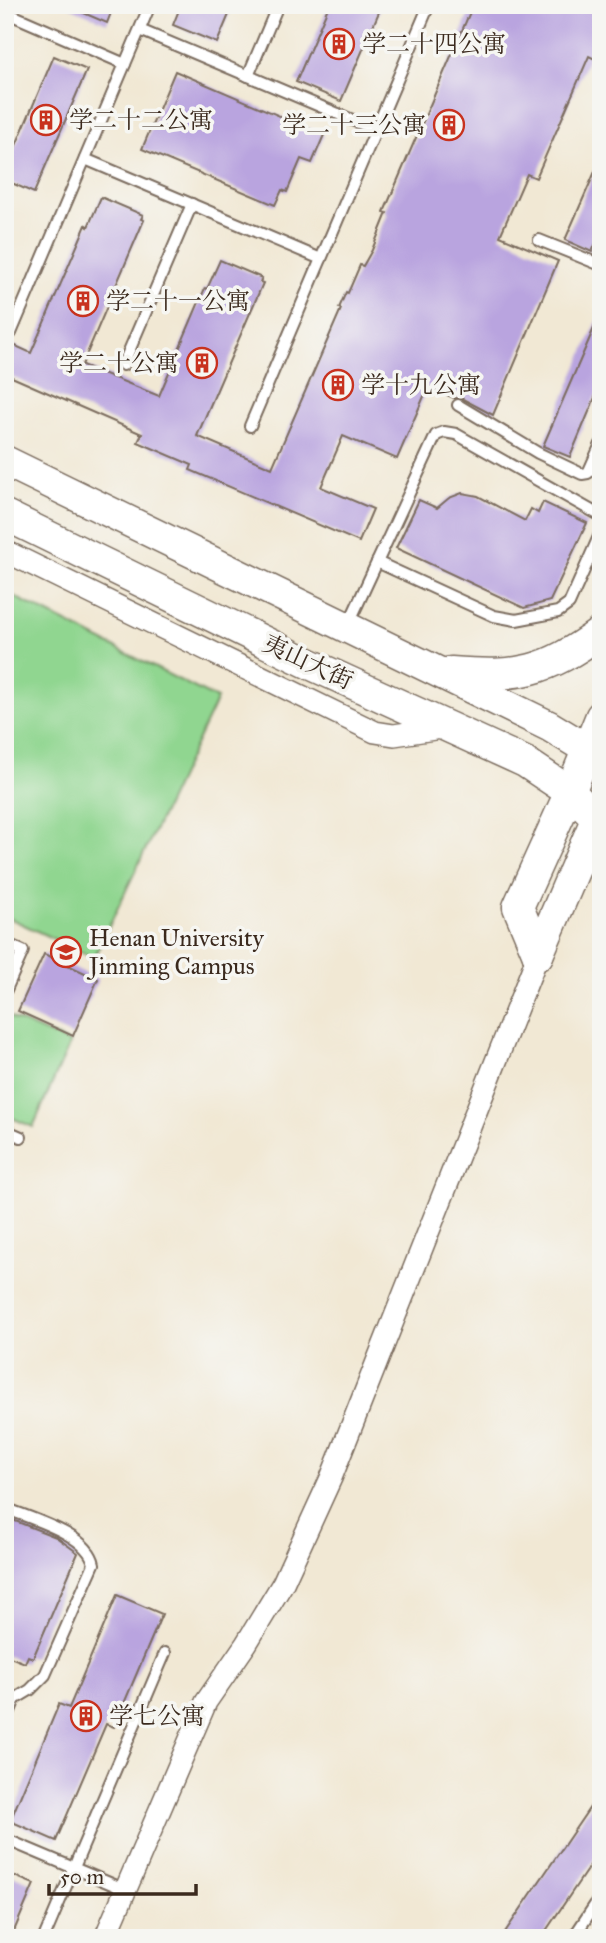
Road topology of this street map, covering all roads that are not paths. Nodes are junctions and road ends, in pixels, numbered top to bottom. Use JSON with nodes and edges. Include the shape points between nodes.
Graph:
{"nodes":[{"id":1,"x":150,"y":5,"type":"edge"},
{"id":2,"x":278,"y":5,"type":"edge"},
{"id":3,"x":429,"y":5,"type":"edge"},
{"id":4,"x":5,"y":12,"type":"edge"},
{"id":5,"x":140,"y":30,"type":"junction"},
{"id":6,"x":125,"y":64,"type":"junction"},
{"id":7,"x":248,"y":76,"type":"junction"},
{"id":8,"x":376,"y":130,"type":"junction"},
{"id":9,"x":85,"y":159,"type":"junction"},
{"id":10,"x":192,"y":204,"type":"junction"},
{"id":11,"x":539,"y":240,"type":"dead end"},
{"id":12,"x":321,"y":260,"type":"junction"},
{"id":13,"x":601,"y":265,"type":"edge"},
{"id":14,"x":11,"y":333,"type":"dead end"},
{"id":15,"x":123,"y":365,"type":"dead end"},
{"id":16,"x":458,"y":405,"type":"dead end"},
{"id":17,"x":250,"y":426,"type":"dead end"},
{"id":18,"x":601,"y":444,"type":"edge"},
{"id":19,"x":5,"y":461,"type":"edge"},
{"id":20,"x":5,"y":515,"type":"edge"},
{"id":21,"x":601,"y":516,"type":"edge"},
{"id":22,"x":601,"y":532,"type":"edge"},
{"id":23,"x":5,"y":551,"type":"edge"},
{"id":24,"x":377,"y":562,"type":"junction"},
{"id":25,"x":347,"y":627,"type":"junction"},
{"id":26,"x":601,"y":632,"type":"edge"},
{"id":27,"x":436,"y":671,"type":"junction"},
{"id":28,"x":601,"y":716,"type":"edge"},
{"id":29,"x":448,"y":727,"type":"junction"},
{"id":30,"x":594,"y":756,"type":"edge"},
{"id":31,"x":570,"y":792,"type":"junction"},
{"id":32,"x":599,"y":816,"type":"edge"},
{"id":33,"x":5,"y":943,"type":"edge"},
{"id":34,"x":538,"y":955,"type":"junction"},
{"id":35,"x":5,"y":992,"type":"edge"},
{"id":36,"x":5,"y":1130,"type":"edge"},
{"id":37,"x":21,"y":1137,"type":"dead end"},
{"id":38,"x":5,"y":1508,"type":"edge"},
{"id":39,"x":165,"y":1653,"type":"dead end"},
{"id":40,"x":10,"y":1697,"type":"edge"},
{"id":41,"x":5,"y":1723,"type":"edge"},
{"id":42,"x":5,"y":1839,"type":"edge"},
{"id":43,"x":74,"y":1868,"type":"junction"},
{"id":44,"x":126,"y":1890,"type":"junction"},
{"id":45,"x":601,"y":1896,"type":"edge"},
{"id":46,"x":44,"y":1938,"type":"edge"},
{"id":47,"x":105,"y":1938,"type":"edge"},
{"id":48,"x":573,"y":1938,"type":"edge"}],
"edges":[{"from":1,"to":5,"type":"lane"},
{"from":2,"to":7,"type":"lane"},
{"from":3,"to":8,"type":"lane"},
{"from":4,"to":6,"type":"lane"},
{"from":5,"to":6,"type":"lane"},
{"from":5,"to":7,"type":"lane"},
{"from":6,"to":9,"type":"lane"},
{"from":7,"to":8,"type":"lane"},
{"from":8,"to":12,"type":"lane"},
{"from":9,"to":10,"type":"lane"},
{"from":9,"to":14,"type":"lane"},
{"from":10,"to":12,"type":"lane"},
{"from":10,"to":15,"type":"lane"},
{"from":11,"to":13,"type":"lane"},
{"from":12,"to":17,"type":"lane"},
{"from":16,"to":18,"type":"lane","via":[[582,474],[588,473]]},
{"from":19,"to":25,"type":"main road","name":"夷山大街"},
{"from":20,"to":29,"type":"main road","name":"夷山大街"},
{"from":21,"to":24,"type":"lane","via":[[456,434],[444,432],[436,435]]},
{"from":22,"to":24,"type":"lane","via":[[569,604],[558,612],[516,620],[494,616]]},
{"from":23,"to":29,"type":"street","via":[[375,732],[394,735]]},
{"from":24,"to":25,"type":"lane"},
{"from":25,"to":27,"type":"main road","name":"夷山大街"},
{"from":26,"to":27,"type":"main road","via":[[562,659],[528,671],[498,675]]},
{"from":27,"to":30,"type":"main road","name":"夷山大街","via":[[549,726]]},
{"from":28,"to":30,"type":"main road"},
{"from":29,"to":31,"type":"main road","name":"夷山大街","via":[[525,762]]},
{"from":30,"to":31,"type":"main road"},
{"from":31,"to":32,"type":"main road","name":"夷山大街"},
{"from":31,"to":34,"type":"main road","via":[[518,907]]},
{"from":32,"to":34,"type":"main road"},
{"from":33,"to":35,"type":"lane","via":[[23,951]]},
{"from":34,"to":44,"type":"street","via":[[331,1478],[283,1583],[206,1702]]},
{"from":36,"to":37,"type":"lane"},
{"from":38,"to":40,"type":"lane","via":[[78,1539],[92,1554],[94,1564],[45,1675],[30,1690]]},
{"from":39,"to":43,"type":"lane"},
{"from":40,"to":41,"type":"lane"},
{"from":42,"to":43,"type":"lane"},
{"from":43,"to":44,"type":"lane"},
{"from":43,"to":46,"type":"lane"},
{"from":44,"to":47,"type":"street"},
{"from":45,"to":48,"type":"lane"}]}
